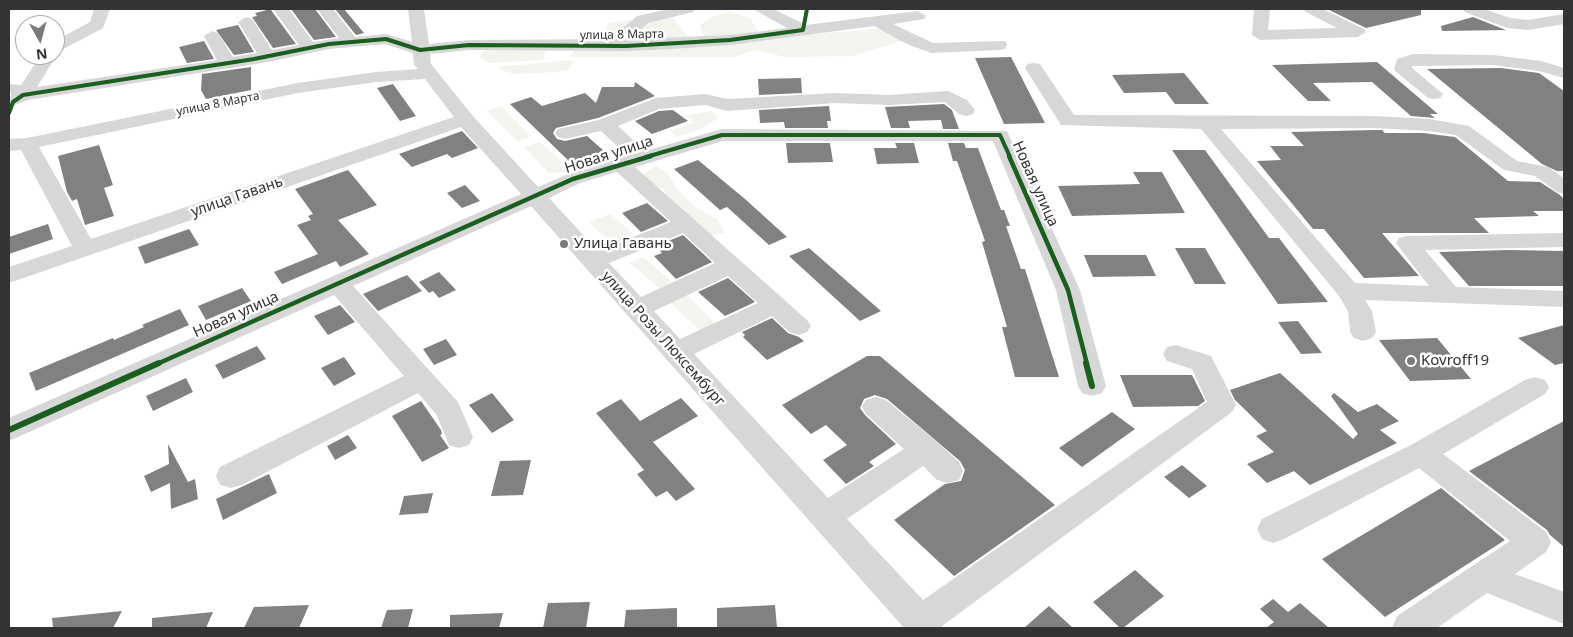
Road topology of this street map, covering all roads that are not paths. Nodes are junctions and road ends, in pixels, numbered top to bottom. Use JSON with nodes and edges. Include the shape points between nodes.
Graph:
{"nodes":[{"id":1,"x":102,"y":9,"type":"edge"},
{"id":2,"x":281,"y":9,"type":"edge"},
{"id":3,"x":324,"y":9,"type":"edge"},
{"id":4,"x":416,"y":9,"type":"edge"},
{"id":5,"x":688,"y":9,"type":"edge"},
{"id":6,"x":761,"y":9,"type":"edge"},
{"id":7,"x":807,"y":9,"type":"edge"},
{"id":8,"x":850,"y":9,"type":"edge"},
{"id":9,"x":858,"y":9,"type":"edge"},
{"id":10,"x":1262,"y":9,"type":"edge"},
{"id":11,"x":1310,"y":9,"type":"edge"},
{"id":12,"x":1470,"y":9,"type":"edge"},
{"id":13,"x":918,"y":16,"type":"dead end"},
{"id":14,"x":1564,"y":19,"type":"edge"},
{"id":15,"x":246,"y":22,"type":"dead end"},
{"id":16,"x":878,"y":22,"type":"junction"},
{"id":17,"x":828,"y":28,"type":"junction"},
{"id":18,"x":802,"y":30,"type":"junction"},
{"id":19,"x":212,"y":36,"type":"dead end"},
{"id":20,"x":350,"y":42,"type":"junction"},
{"id":21,"x":65,"y":43,"type":"edge"},
{"id":22,"x":999,"y":45,"type":"dead end"},
{"id":23,"x":626,"y":46,"type":"junction"},
{"id":24,"x":309,"y":48,"type":"junction"},
{"id":25,"x":420,"y":50,"type":"junction"},
{"id":26,"x":174,"y":52,"type":"dead end"},
{"id":27,"x":268,"y":56,"type":"junction"},
{"id":28,"x":228,"y":63,"type":"junction"},
{"id":29,"x":41,"y":65,"type":"edge"},
{"id":30,"x":1034,"y":68,"type":"dead end"},
{"id":31,"x":183,"y":70,"type":"junction"},
{"id":32,"x":1564,"y":73,"type":"edge"},
{"id":33,"x":429,"y":74,"type":"junction"},
{"id":34,"x":1434,"y":94,"type":"dead end"},
{"id":35,"x":852,"y":99,"type":"junction"},
{"id":36,"x":12,"y":100,"type":"edge"},
{"id":37,"x":727,"y":105,"type":"junction"},
{"id":38,"x":966,"y":110,"type":"dead end"},
{"id":39,"x":465,"y":119,"type":"junction"},
{"id":40,"x":1206,"y":123,"type":"junction"},
{"id":41,"x":605,"y":124,"type":"junction"},
{"id":42,"x":565,"y":133,"type":"dead end"},
{"id":43,"x":722,"y":134,"type":"junction"},
{"id":44,"x":931,"y":135,"type":"junction"},
{"id":45,"x":18,"y":145,"type":"edge"},
{"id":46,"x":630,"y":160,"type":"junction"},
{"id":47,"x":1564,"y":188,"type":"edge"},
{"id":48,"x":534,"y":195,"type":"junction"},
{"id":49,"x":684,"y":224,"type":"junction"},
{"id":50,"x":1564,"y":240,"type":"edge"},
{"id":51,"x":85,"y":249,"type":"junction"},
{"id":52,"x":593,"y":261,"type":"junction"},
{"id":53,"x":731,"y":265,"type":"junction"},
{"id":54,"x":9,"y":275,"type":"edge"},
{"id":55,"x":338,"y":284,"type":"junction"},
{"id":56,"x":1348,"y":291,"type":"junction"},
{"id":57,"x":1449,"y":295,"type":"junction"},
{"id":58,"x":1564,"y":300,"type":"edge"},
{"id":59,"x":775,"y":304,"type":"junction"},
{"id":60,"x":637,"y":309,"type":"junction"},
{"id":61,"x":798,"y":326,"type":"dead end"},
{"id":62,"x":1363,"y":332,"type":"dead end"},
{"id":63,"x":676,"y":352,"type":"junction"},
{"id":64,"x":1176,"y":354,"type":"dead end"},
{"id":65,"x":423,"y":378,"type":"junction"},
{"id":66,"x":1092,"y":386,"type":"dead end"},
{"id":67,"x":1535,"y":386,"type":"dead end"},
{"id":68,"x":876,"y":407,"type":"dead end"},
{"id":69,"x":9,"y":430,"type":"edge"},
{"id":70,"x":459,"y":437,"type":"dead end"},
{"id":71,"x":926,"y":449,"type":"junction"},
{"id":72,"x":1421,"y":453,"type":"junction"},
{"id":73,"x":948,"y":471,"type":"dead end"},
{"id":74,"x":231,"y":476,"type":"dead end"},
{"id":75,"x":825,"y":517,"type":"junction"},
{"id":76,"x":1273,"y":529,"type":"dead end"},
{"id":77,"x":1484,"y":577,"type":"junction"},
{"id":78,"x":1557,"y":600,"type":"edge"},
{"id":79,"x":923,"y":625,"type":"edge"},
{"id":80,"x":1409,"y":628,"type":"edge"}],
"edges":[{"from":1,"to":21,"type":"street","via":[[97,25]]},
{"from":2,"to":24,"type":"street"},
{"from":3,"to":20,"type":"street"},
{"from":4,"to":25,"type":"street","name":"улица Розы Люксембург"},
{"from":5,"to":23,"type":"street","via":[[643,19],[630,30]]},
{"from":6,"to":18,"type":"street"},
{"from":7,"to":18,"type":"street"},
{"from":8,"to":17,"type":"street"},
{"from":9,"to":16,"type":"street"},
{"from":10,"to":11,"type":"street","via":[[1260,35],[1358,32]]},
{"from":12,"to":14,"type":"street","via":[[1506,23],[1528,25]]},
{"from":13,"to":16,"type":"street","name":"улица 8 Марта"},
{"from":15,"to":27,"type":"street"},
{"from":16,"to":17,"type":"street","name":"улица 8 Марта"},
{"from":16,"to":22,"type":"street","via":[[931,48]]},
{"from":17,"to":18,"type":"street","name":"улица 8 Марта"},
{"from":18,"to":23,"type":"street","name":"улица 8 Марта","via":[[730,40]]},
{"from":19,"to":28,"type":"street"},
{"from":20,"to":24,"type":"street"},
{"from":20,"to":25,"type":"street","via":[[386,39]]},
{"from":23,"to":25,"type":"street","name":"улица 8 Марта","via":[[469,45]]},
{"from":24,"to":27,"type":"street"},
{"from":25,"to":33,"type":"street","name":"улица Розы Люксембург"},
{"from":26,"to":31,"type":"street"},
{"from":27,"to":28,"type":"street"},
{"from":28,"to":31,"type":"street"},
{"from":29,"to":36,"type":"street"},
{"from":30,"to":40,"type":"street","via":[[1068,121]]},
{"from":31,"to":36,"type":"street"},
{"from":32,"to":34,"type":"street","via":[[1541,66],[1493,60],[1414,59],[1403,63],[1403,70]]},
{"from":33,"to":39,"type":"street","name":"улица Розы Люксембург"},
{"from":33,"to":45,"type":"street","name":"улица 8 Марта","via":[[376,77],[298,88]]},
{"from":35,"to":37,"type":"street"},
{"from":35,"to":38,"type":"street","via":[[948,96]]},
{"from":35,"to":44,"type":"street","via":[[861,124],[914,125]]},
{"from":37,"to":41,"type":"street","via":[[705,99],[656,104]]},
{"from":37,"to":43,"type":"street"},
{"from":39,"to":48,"type":"street","name":"улица Розы Люксембург"},
{"from":39,"to":51,"type":"street","name":"улица Гавань"},
{"from":40,"to":47,"type":"street","via":[[1374,122],[1462,130],[1511,166],[1541,171]]},
{"from":40,"to":56,"type":"street"},
{"from":41,"to":42,"type":"street"},
{"from":41,"to":46,"type":"street"},
{"from":43,"to":44,"type":"street","name":"Новая улица"},
{"from":43,"to":46,"type":"street","name":"Новая улица"},
{"from":44,"to":66,"type":"street","name":"Новая улица","via":[[1000,136],[1068,290]]},
{"from":45,"to":51,"type":"street"},
{"from":46,"to":48,"type":"street","name":"Новая улица"},
{"from":46,"to":49,"type":"street"},
{"from":48,"to":52,"type":"street","name":"улица Розы Люксембург"},
{"from":48,"to":55,"type":"street","name":"Новая улица"},
{"from":49,"to":52,"type":"street"},
{"from":49,"to":53,"type":"street"},
{"from":50,"to":57,"type":"street","via":[[1407,243]]},
{"from":51,"to":54,"type":"street","name":"улица Гавань"},
{"from":52,"to":60,"type":"street","name":"улица Розы Люксембург"},
{"from":53,"to":59,"type":"street"},
{"from":53,"to":60,"type":"street"},
{"from":55,"to":65,"type":"street"},
{"from":55,"to":69,"type":"street","name":"Новая улица"},
{"from":56,"to":57,"type":"street"},
{"from":56,"to":62,"type":"street","via":[[1360,311]]},
{"from":57,"to":58,"type":"street"},
{"from":59,"to":61,"type":"street"},
{"from":59,"to":63,"type":"street"},
{"from":60,"to":63,"type":"street","name":"улица Розы Люксембург"},
{"from":63,"to":75,"type":"street","name":"улица Розы Люксембург"},
{"from":64,"to":79,"type":"street","via":[[1202,363],[1222,405]]},
{"from":65,"to":70,"type":"street","via":[[448,409]]},
{"from":65,"to":74,"type":"street"},
{"from":67,"to":72,"type":"street"},
{"from":68,"to":71,"type":"street"},
{"from":71,"to":73,"type":"street"},
{"from":71,"to":75,"type":"street"},
{"from":72,"to":76,"type":"street"},
{"from":72,"to":77,"type":"street","via":[[1535,542]]},
{"from":75,"to":79,"type":"street","name":"улица Розы Люксембург"},
{"from":77,"to":78,"type":"street"},
{"from":77,"to":80,"type":"street"}]}
